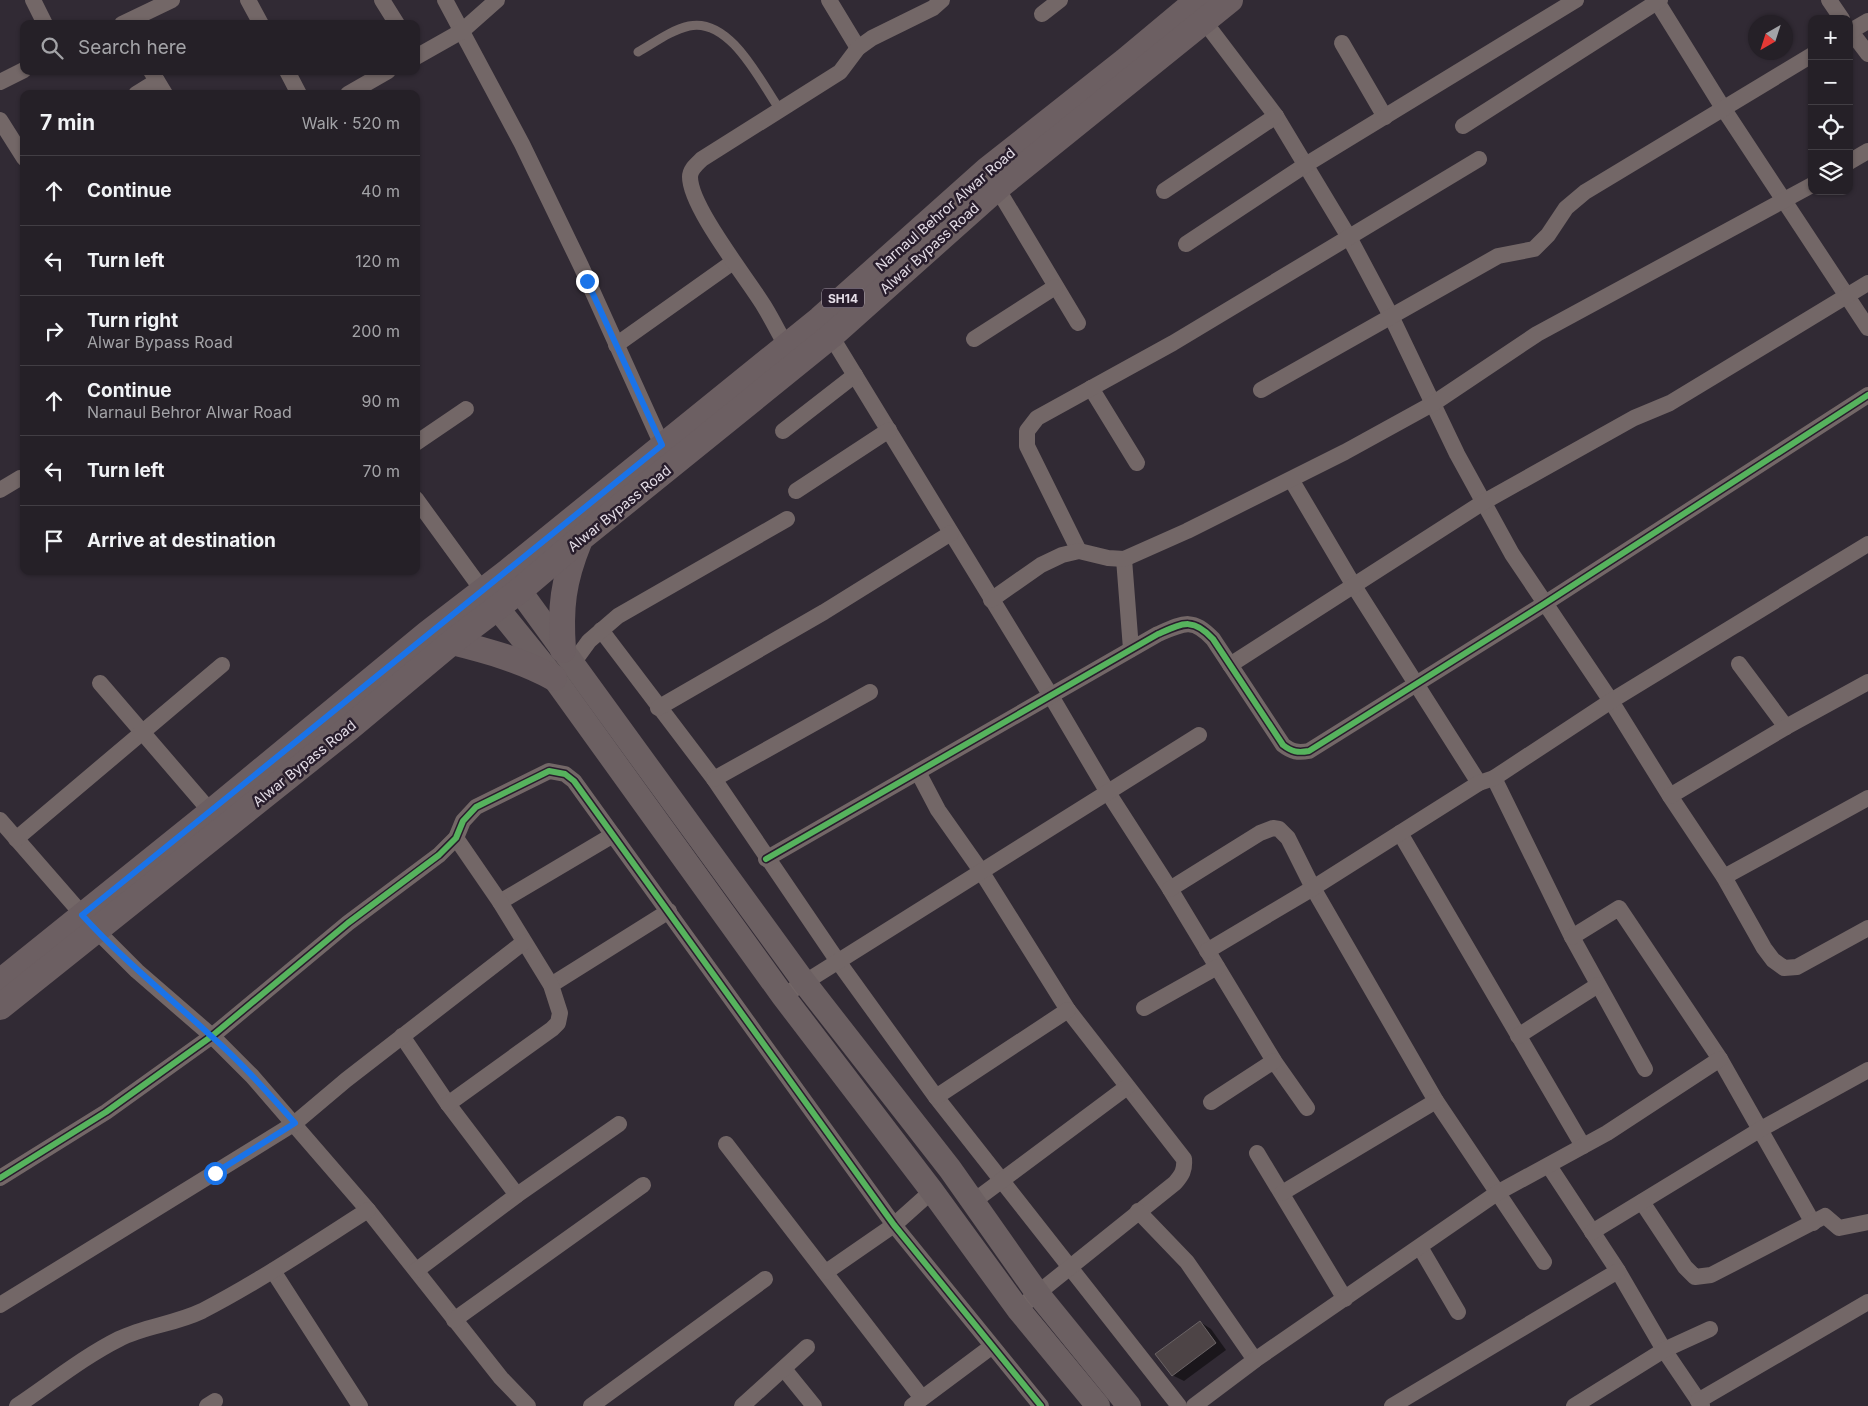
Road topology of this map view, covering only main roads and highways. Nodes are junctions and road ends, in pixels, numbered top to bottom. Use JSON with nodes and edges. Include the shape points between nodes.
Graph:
{"nodes":[{"id":1,"x":1230,"y":0,"type":"edge"},
{"id":2,"x":1195,"y":6,"type":"edge"},
{"id":3,"x":580,"y":539,"type":"junction"},
{"id":4,"x":513,"y":582,"type":"junction"},
{"id":5,"x":490,"y":599,"type":"junction"},
{"id":6,"x":452,"y":642,"type":"junction"},
{"id":7,"x":563,"y":664,"type":"junction"},
{"id":8,"x":88,"y":922,"type":"junction"},
{"id":9,"x":0,"y":982,"type":"edge"},
{"id":10,"x":0,"y":1007,"type":"edge"},
{"id":11,"x":1098,"y":1406,"type":"edge"},
{"id":12,"x":1129,"y":1406,"type":"edge"}],
"edges":[{"from":1,"to":2,"type":"main road","name":"Alwar Bypass Road","number":"SH14"},
{"from":2,"to":3,"type":"main road","name":"Alwar Bypass Road","number":"SH14","via":[[830,336]]},
{"from":2,"to":4,"type":"main road","name":"Narnaul Behror Alwar Road","number":"SH14","via":[[987,170],[820,319],[662,445]]},
{"from":3,"to":4,"type":"main road","name":"Alwar Bypass Road","number":"SH14"},
{"from":3,"to":7,"type":"main road","via":[[560,613]]},
{"from":4,"to":5,"type":"main road","name":"Narnaul Behror Alwar Road","number":"SH14"},
{"from":4,"to":7,"type":"main road"},
{"from":5,"to":6,"type":"main road","name":"Alwar Bypass Road","number":"SH14"},
{"from":5,"to":7,"type":"main road"},
{"from":5,"to":8,"type":"main road","name":"Alwar Bypass Road","number":"SH14","via":[[428,633],[211,812]]},
{"from":6,"to":7,"type":"main road","via":[[526,663]]},
{"from":6,"to":8,"type":"main road","name":"Alwar Bypass Road","number":"SH14","via":[[342,734]]},
{"from":7,"to":11,"type":"main road","via":[[783,996],[1018,1309]]},
{"from":7,"to":12,"type":"main road","via":[[974,1201],[1038,1294]]},
{"from":8,"to":9,"type":"main road","name":"Alwar Bypass Road","number":"SH14"},
{"from":8,"to":10,"type":"main road","name":"Alwar Bypass Road","number":"SH14"}]}
